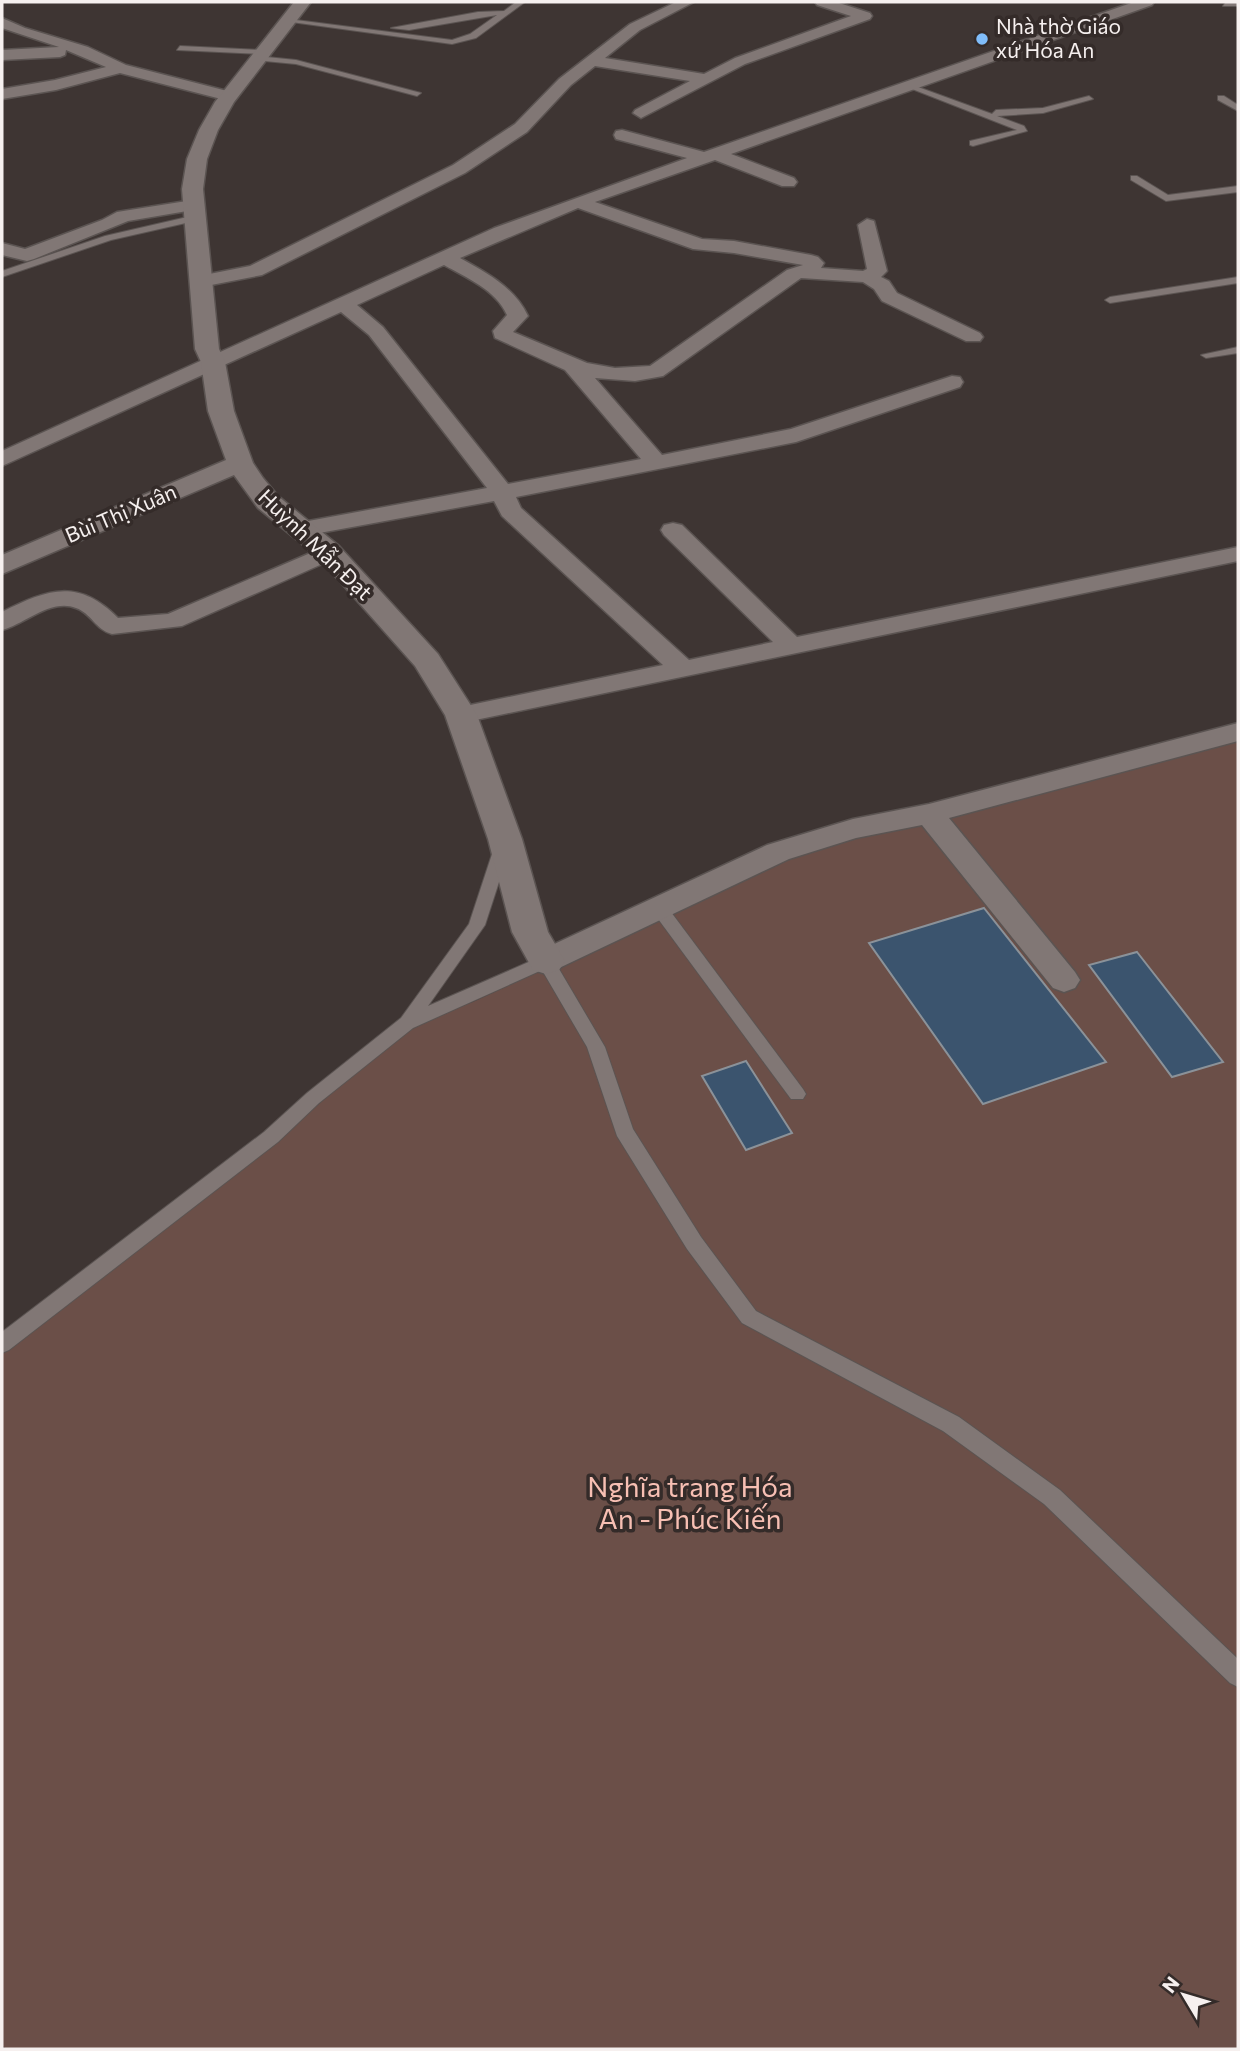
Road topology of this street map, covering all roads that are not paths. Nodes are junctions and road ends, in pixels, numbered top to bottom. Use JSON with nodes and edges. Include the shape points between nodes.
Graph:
{"nodes":[{"id":1,"x":522,"y":2,"type":"edge"},
{"id":2,"x":687,"y":2,"type":"edge"},
{"id":3,"x":822,"y":2,"type":"edge"},
{"id":4,"x":1147,"y":2,"type":"edge"},
{"id":5,"x":1226,"y":4,"type":"dead end"},
{"id":6,"x":1238,"y":4,"type":"edge"},
{"id":7,"x":295,"y":11,"type":"edge"},
{"id":8,"x":505,"y":13,"type":"junction"},
{"id":9,"x":2,"y":22,"type":"edge"},
{"id":10,"x":180,"y":48,"type":"dead end"},
{"id":11,"x":83,"y":50,"type":"junction"},
{"id":12,"x":2,"y":55,"type":"edge"},
{"id":13,"x":260,"y":55,"type":"junction"},
{"id":14,"x":593,"y":61,"type":"junction"},
{"id":15,"x":120,"y":68,"type":"junction"},
{"id":16,"x":703,"y":78,"type":"junction"},
{"id":17,"x":910,"y":85,"type":"junction"},
{"id":18,"x":417,"y":93,"type":"dead end"},
{"id":19,"x":2,"y":94,"type":"edge"},
{"id":20,"x":229,"y":96,"type":"junction"},
{"id":21,"x":1222,"y":98,"type":"dead end"},
{"id":22,"x":1089,"y":99,"type":"dead end"},
{"id":23,"x":1238,"y":108,"type":"edge"},
{"id":24,"x":975,"y":110,"type":"junction"},
{"id":25,"x":641,"y":113,"type":"dead end"},
{"id":26,"x":622,"y":135,"type":"dead end"},
{"id":27,"x":973,"y":143,"type":"dead end"},
{"id":28,"x":711,"y":156,"type":"junction"},
{"id":29,"x":1133,"y":178,"type":"dead end"},
{"id":30,"x":788,"y":182,"type":"dead end"},
{"id":31,"x":1238,"y":189,"type":"edge"},
{"id":32,"x":578,"y":202,"type":"junction"},
{"id":33,"x":195,"y":211,"type":"junction"},
{"id":34,"x":867,"y":225,"type":"dead end"},
{"id":35,"x":2,"y":249,"type":"edge"},
{"id":36,"x":446,"y":258,"type":"junction"},
{"id":37,"x":37,"y":262,"type":"junction"},
{"id":38,"x":809,"y":272,"type":"junction"},
{"id":39,"x":2,"y":274,"type":"edge"},
{"id":40,"x":867,"y":277,"type":"junction"},
{"id":41,"x":1238,"y":280,"type":"edge"},
{"id":42,"x":201,"y":281,"type":"junction"},
{"id":43,"x":2,"y":288,"type":"edge"},
{"id":44,"x":1111,"y":300,"type":"dead end"},
{"id":45,"x":344,"y":304,"type":"junction"},
{"id":46,"x":973,"y":337,"type":"dead end"},
{"id":47,"x":1238,"y":350,"type":"edge"},
{"id":48,"x":1206,"y":355,"type":"dead end"},
{"id":49,"x":213,"y":362,"type":"junction"},
{"id":50,"x":574,"y":367,"type":"junction"},
{"id":51,"x":952,"y":382,"type":"dead end"},
{"id":52,"x":2,"y":458,"type":"edge"},
{"id":53,"x":240,"y":463,"type":"junction"},
{"id":54,"x":657,"y":463,"type":"junction"},
{"id":55,"x":502,"y":492,"type":"junction"},
{"id":56,"x":303,"y":528,"type":"junction"},
{"id":57,"x":673,"y":530,"type":"dead end"},
{"id":58,"x":329,"y":552,"type":"junction"},
{"id":59,"x":1238,"y":554,"type":"edge"},
{"id":60,"x":2,"y":565,"type":"edge"},
{"id":61,"x":2,"y":622,"type":"edge"},
{"id":62,"x":790,"y":645,"type":"junction"},
{"id":63,"x":682,"y":668,"type":"junction"},
{"id":64,"x":461,"y":715,"type":"junction"},
{"id":65,"x":1238,"y":732,"type":"edge"},
{"id":66,"x":929,"y":814,"type":"junction"},
{"id":67,"x":505,"y":839,"type":"junction"},
{"id":68,"x":659,"y":908,"type":"junction"},
{"id":69,"x":546,"y":961,"type":"junction"},
{"id":70,"x":1064,"y":980,"type":"dead end"},
{"id":71,"x":407,"y":1023,"type":"junction"},
{"id":72,"x":797,"y":1094,"type":"dead end"},
{"id":73,"x":2,"y":1344,"type":"edge"},
{"id":74,"x":1238,"y":1675,"type":"edge"}],
"edges":[{"from":1,"to":8,"type":"lane"},
{"from":2,"to":14,"type":"street","via":[[635,27]]},
{"from":3,"to":16,"type":"street","via":[[865,16]]},
{"from":4,"to":17,"type":"street","via":[[1060,25]]},
{"from":5,"to":6,"type":"lane"},
{"from":7,"to":8,"type":"lane","via":[[387,29]]},
{"from":7,"to":8,"type":"lane","via":[[452,42],[473,36]]},
{"from":7,"to":13,"type":"main road","name":"Huỳnh Mẫn Đạt"},
{"from":9,"to":11,"type":"street"},
{"from":10,"to":13,"type":"lane"},
{"from":11,"to":12,"type":"street"},
{"from":11,"to":15,"type":"street"},
{"from":13,"to":18,"type":"lane"},
{"from":13,"to":20,"type":"main road","name":"Huỳnh Mẫn Đạt"},
{"from":14,"to":16,"type":"street"},
{"from":14,"to":42,"type":"street","via":[[565,82],[521,128],[459,169],[255,271]]},
{"from":15,"to":19,"type":"street"},
{"from":15,"to":20,"type":"street"},
{"from":16,"to":25,"type":"street"},
{"from":17,"to":24,"type":"lane"},
{"from":17,"to":28,"type":"street"},
{"from":20,"to":33,"type":"main road","name":"Huỳnh Mẫn Đạt","via":[[204,138],[193,173]]},
{"from":21,"to":23,"type":"lane"},
{"from":22,"to":24,"type":"lane","via":[[1027,113]]},
{"from":24,"to":27,"type":"lane","via":[[1023,131]]},
{"from":26,"to":28,"type":"street"},
{"from":28,"to":30,"type":"street"},
{"from":28,"to":32,"type":"street"},
{"from":29,"to":31,"type":"lane","via":[[1166,198]]},
{"from":32,"to":36,"type":"street"},
{"from":32,"to":38,"type":"street","via":[[700,245],[811,261]]},
{"from":33,"to":35,"type":"street","via":[[123,216],[27,255]]},
{"from":33,"to":37,"type":"lane"},
{"from":33,"to":42,"type":"main road","name":"Huỳnh Mẫn Đạt"},
{"from":34,"to":40,"type":"street","via":[[877,271]]},
{"from":36,"to":45,"type":"street"},
{"from":36,"to":50,"type":"street","via":[[515,307],[518,316],[502,334]]},
{"from":37,"to":39,"type":"lane"},
{"from":37,"to":43,"type":"lane"},
{"from":38,"to":40,"type":"street"},
{"from":38,"to":50,"type":"street","via":[[794,274],[656,372],[622,376]]},
{"from":40,"to":46,"type":"street","via":[[882,285],[889,297]]},
{"from":41,"to":44,"type":"lane"},
{"from":42,"to":49,"type":"main road","name":"Huỳnh Mẫn Đạt","via":[[207,349]]},
{"from":45,"to":49,"type":"street"},
{"from":45,"to":55,"type":"street","via":[[376,331]]},
{"from":47,"to":48,"type":"lane"},
{"from":49,"to":52,"type":"street"},
{"from":49,"to":53,"type":"main road","name":"Huỳnh Mẫn Đạt","via":[[222,411]]},
{"from":50,"to":54,"type":"street"},
{"from":51,"to":54,"type":"street","via":[[796,435]]},
{"from":53,"to":56,"type":"main road","name":"Huỳnh Mẫn Đạt","via":[[268,502]]},
{"from":53,"to":60,"type":"main road","name":"Bùi Thị Xuân"},
{"from":54,"to":55,"type":"street"},
{"from":55,"to":56,"type":"street"},
{"from":55,"to":63,"type":"street","via":[[510,511]]},
{"from":56,"to":58,"type":"main road","name":"Huỳnh Mẫn Đạt"},
{"from":57,"to":62,"type":"street"},
{"from":58,"to":61,"type":"street","via":[[173,621],[112,626],[87,603],[62,598]]},
{"from":58,"to":64,"type":"main road","name":"Huỳnh Mẫn Đạt","via":[[427,661]]},
{"from":59,"to":62,"type":"street"},
{"from":62,"to":63,"type":"street"},
{"from":63,"to":64,"type":"street"},
{"from":64,"to":67,"type":"main road","name":"Huỳnh Mẫn Đạt"},
{"from":65,"to":66,"type":"street"},
{"from":66,"to":68,"type":"street","via":[[853,829],[778,852]]},
{"from":66,"to":70,"type":"street"},
{"from":67,"to":69,"type":"main road","name":"Huỳnh Mẫn Đạt","via":[[530,932]]},
{"from":67,"to":71,"type":"lane","via":[[477,925]]},
{"from":68,"to":69,"type":"street"},
{"from":68,"to":72,"type":"lane"},
{"from":69,"to":71,"type":"lane"},
{"from":69,"to":74,"type":"lane","via":[[596,1047],[624,1131],[694,1243],[749,1317],[951,1424],[1052,1497]]},
{"from":71,"to":73,"type":"lane","via":[[271,1137]]}]}
